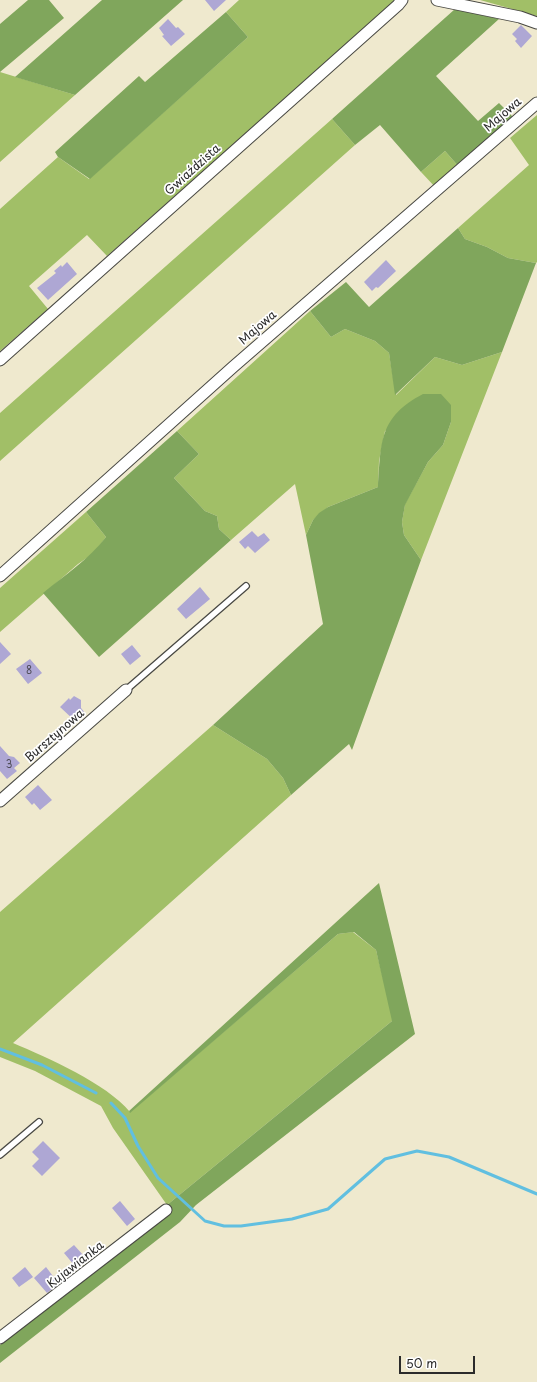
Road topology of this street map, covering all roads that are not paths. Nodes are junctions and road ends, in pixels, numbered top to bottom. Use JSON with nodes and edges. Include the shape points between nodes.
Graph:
{"nodes":[{"id":1,"x":402,"y":0,"type":"edge"},
{"id":2,"x":438,"y":0,"type":"edge"},
{"id":3,"x":537,"y":23,"type":"edge"},
{"id":4,"x":537,"y":103,"type":"edge"},
{"id":5,"x":0,"y":360,"type":"edge"},
{"id":6,"x":0,"y":576,"type":"edge"},
{"id":7,"x":246,"y":586,"type":"dead end"},
{"id":8,"x":126,"y":690,"type":"joint"},
{"id":9,"x":0,"y":801,"type":"edge"},
{"id":10,"x":39,"y":1122,"type":"dead end"},
{"id":11,"x":0,"y":1155,"type":"edge"},
{"id":12,"x":166,"y":1210,"type":"dead end"},
{"id":13,"x":0,"y":1338,"type":"edge"}],
"edges":[{"from":1,"to":5,"type":"street","name":"Gwiaździsta"},
{"from":2,"to":3,"type":"street"},
{"from":4,"to":6,"type":"street","name":"Majowa","via":[[233,367]]},
{"from":7,"to":8,"type":"lane"},
{"from":8,"to":9,"type":"street","name":"Bursztynowa"},
{"from":10,"to":11,"type":"lane"},
{"from":12,"to":13,"type":"street","name":"Kujawianka"}]}
